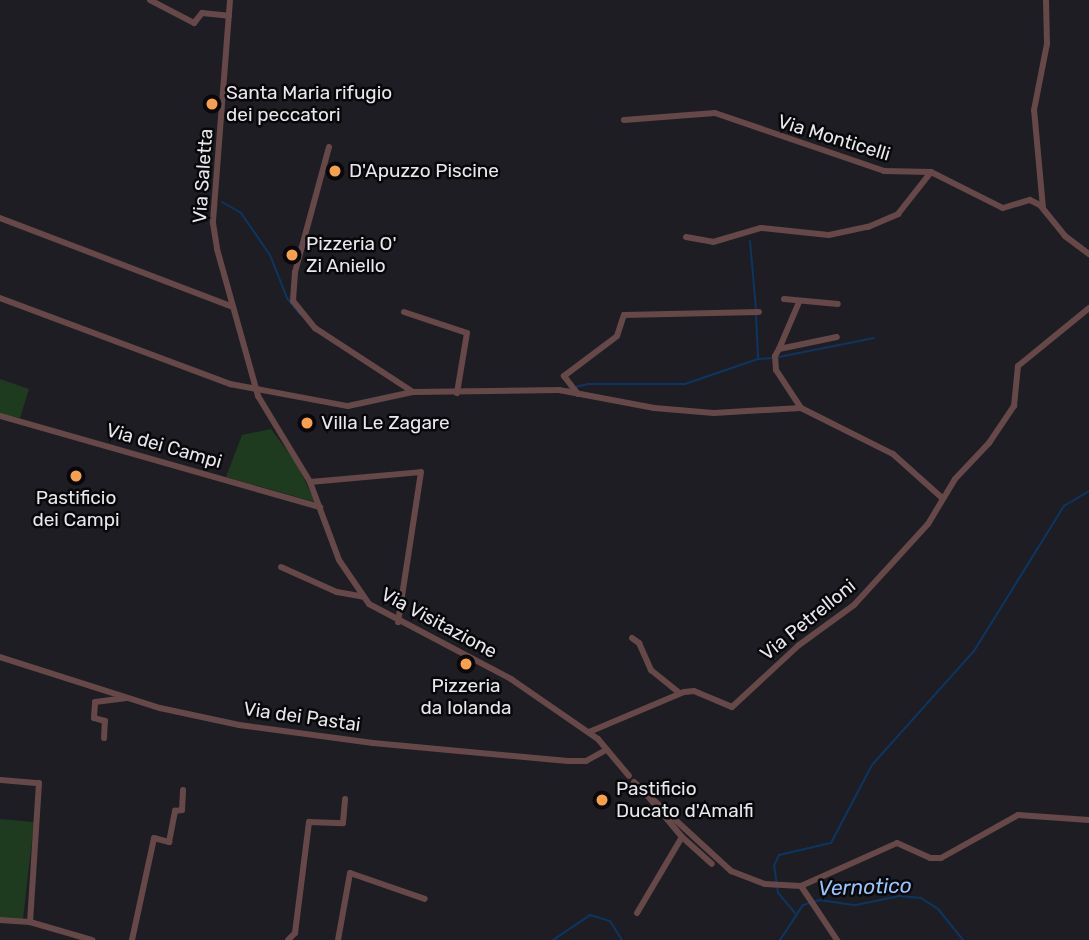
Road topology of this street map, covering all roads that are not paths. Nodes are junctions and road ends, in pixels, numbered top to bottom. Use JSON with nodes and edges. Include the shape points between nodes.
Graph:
{"nodes":[{"id":1,"x":150,"y":0,"type":"edge"},
{"id":2,"x":230,"y":0,"type":"edge"},
{"id":3,"x":1046,"y":0,"type":"edge"},
{"id":4,"x":229,"y":16,"type":"junction"},
{"id":5,"x":624,"y":120,"type":"dead end"},
{"id":6,"x":329,"y":147,"type":"dead end"},
{"id":7,"x":931,"y":172,"type":"junction"},
{"id":8,"x":1043,"y":208,"type":"junction"},
{"id":9,"x":0,"y":218,"type":"edge"},
{"id":10,"x":686,"y":237,"type":"dead end"},
{"id":11,"x":1089,"y":254,"type":"edge"},
{"id":12,"x":0,"y":298,"type":"edge"},
{"id":13,"x":784,"y":299,"type":"dead end"},
{"id":14,"x":799,"y":302,"type":"junction"},
{"id":15,"x":838,"y":304,"type":"dead end"},
{"id":16,"x":232,"y":306,"type":"junction"},
{"id":17,"x":1089,"y":308,"type":"edge"},
{"id":18,"x":404,"y":312,"type":"dead end"},
{"id":19,"x":759,"y":312,"type":"dead end"},
{"id":20,"x":836,"y":337,"type":"dead end"},
{"id":21,"x":779,"y":349,"type":"junction"},
{"id":22,"x":458,"y":389,"type":"junction"},
{"id":23,"x":575,"y":389,"type":"junction"},
{"id":24,"x":257,"y":391,"type":"junction"},
{"id":25,"x":414,"y":392,"type":"junction"},
{"id":26,"x":801,"y":408,"type":"junction"},
{"id":27,"x":0,"y":416,"type":"edge"},
{"id":28,"x":310,"y":482,"type":"junction"},
{"id":29,"x":942,"y":498,"type":"junction"},
{"id":30,"x":320,"y":507,"type":"junction"},
{"id":31,"x":281,"y":567,"type":"dead end"},
{"id":32,"x":364,"y":597,"type":"junction"},
{"id":33,"x":398,"y":622,"type":"junction"},
{"id":34,"x":632,"y":638,"type":"dead end"},
{"id":35,"x":0,"y":657,"type":"edge"},
{"id":36,"x":678,"y":693,"type":"junction"},
{"id":37,"x":127,"y":698,"type":"junction"},
{"id":38,"x":589,"y":732,"type":"junction"},
{"id":39,"x":104,"y":738,"type":"dead end"},
{"id":40,"x":606,"y":750,"type":"junction"},
{"id":41,"x":1,"y":780,"type":"edge"},
{"id":42,"x":183,"y":790,"type":"dead end"},
{"id":43,"x":645,"y":790,"type":"junction"},
{"id":44,"x":345,"y":799,"type":"dead end"},
{"id":45,"x":1089,"y":820,"type":"edge"},
{"id":46,"x":682,"y":836,"type":"junction"},
{"id":47,"x":712,"y":864,"type":"dead end"},
{"id":48,"x":801,"y":886,"type":"junction"},
{"id":49,"x":425,"y":899,"type":"dead end"},
{"id":50,"x":637,"y":913,"type":"dead end"},
{"id":51,"x":0,"y":920,"type":"edge"},
{"id":52,"x":30,"y":922,"type":"junction"},
{"id":53,"x":92,"y":940,"type":"edge"},
{"id":54,"x":132,"y":940,"type":"edge"},
{"id":55,"x":288,"y":940,"type":"edge"},
{"id":56,"x":338,"y":940,"type":"edge"},
{"id":57,"x":837,"y":940,"type":"edge"}],
"edges":[{"from":1,"to":4,"type":"street","via":[[194,23],[202,13]]},
{"from":2,"to":4,"type":"street","name":"Via Saletta"},
{"from":3,"to":8,"type":"street","via":[[1045,56],[1034,110]]},
{"from":4,"to":16,"type":"street","name":"Via Saletta","via":[[213,223]]},
{"from":5,"to":7,"type":"street","name":"Via Monticelli","via":[[715,113],[884,171]]},
{"from":6,"to":25,"type":"street","via":[[295,272],[293,301],[315,328]]},
{"from":7,"to":8,"type":"street","name":"Via Monticelli","via":[[994,206],[1030,200]]},
{"from":7,"to":10,"type":"street","via":[[898,214],[868,227],[829,235],[761,229],[713,242]]},
{"from":8,"to":11,"type":"street","via":[[1065,236]]},
{"from":9,"to":16,"type":"street"},
{"from":12,"to":24,"type":"street"},
{"from":13,"to":14,"type":"street"},
{"from":14,"to":15,"type":"street","via":[[807,298]]},
{"from":14,"to":21,"type":"street"},
{"from":16,"to":24,"type":"street","name":"Via Saletta"},
{"from":17,"to":29,"type":"street","via":[[1018,366],[1014,406]]},
{"from":18,"to":22,"type":"street","via":[[467,333]]},
{"from":19,"to":23,"type":"street","via":[[624,315],[617,336],[564,376]]},
{"from":20,"to":21,"type":"street"},
{"from":21,"to":26,"type":"street","via":[[775,358],[787,392]]},
{"from":22,"to":23,"type":"street"},
{"from":22,"to":25,"type":"street"},
{"from":23,"to":26,"type":"street","via":[[713,413]]},
{"from":24,"to":25,"type":"street","via":[[348,406]]},
{"from":24,"to":28,"type":"street","name":"Via Visitazione","via":[[267,416]]},
{"from":26,"to":29,"type":"street","via":[[893,454]]},
{"from":27,"to":30,"type":"street","name":"Via dei Campi"},
{"from":28,"to":30,"type":"street","name":"Via Visitazione"},
{"from":28,"to":33,"type":"street","via":[[421,471]]},
{"from":29,"to":36,"type":"street","name":"Via Petrelloni","via":[[928,524],[854,605],[799,645],[732,707],[694,691]]},
{"from":30,"to":32,"type":"street","name":"Via Visitazione","via":[[339,560]]},
{"from":31,"to":32,"type":"street","via":[[337,592]]},
{"from":32,"to":33,"type":"street","name":"Via Visitazione"},
{"from":33,"to":38,"type":"street","name":"Via Visitazione","via":[[511,679]]},
{"from":34,"to":36,"type":"street","via":[[652,670]]},
{"from":35,"to":37,"type":"street","name":"Via dei Pastai"},
{"from":36,"to":38,"type":"street"},
{"from":37,"to":39,"type":"street","via":[[95,702],[93,715],[105,722]]},
{"from":37,"to":40,"type":"street","name":"Via dei Pastai","via":[[198,717],[373,743],[568,761],[586,761]]},
{"from":38,"to":40,"type":"street","name":"Via Visitazione"},
{"from":40,"to":43,"type":"street","name":"Via Visitazione"},
{"from":41,"to":52,"type":"street","via":[[39,783]]},
{"from":42,"to":54,"type":"street","via":[[182,810],[175,811],[169,842],[154,838]]},
{"from":43,"to":46,"type":"street","via":[[651,806]]},
{"from":43,"to":48,"type":"street","via":[[675,822],[745,880]]},
{"from":44,"to":55,"type":"street","via":[[343,824],[309,822],[295,933]]},
{"from":45,"to":48,"type":"street","via":[[1018,815],[941,858],[930,858],[897,843]]},
{"from":46,"to":47,"type":"street"},
{"from":46,"to":50,"type":"street"},
{"from":48,"to":57,"type":"street"},
{"from":49,"to":56,"type":"street","via":[[350,873]]},
{"from":51,"to":52,"type":"street"},
{"from":52,"to":53,"type":"street"}]}
